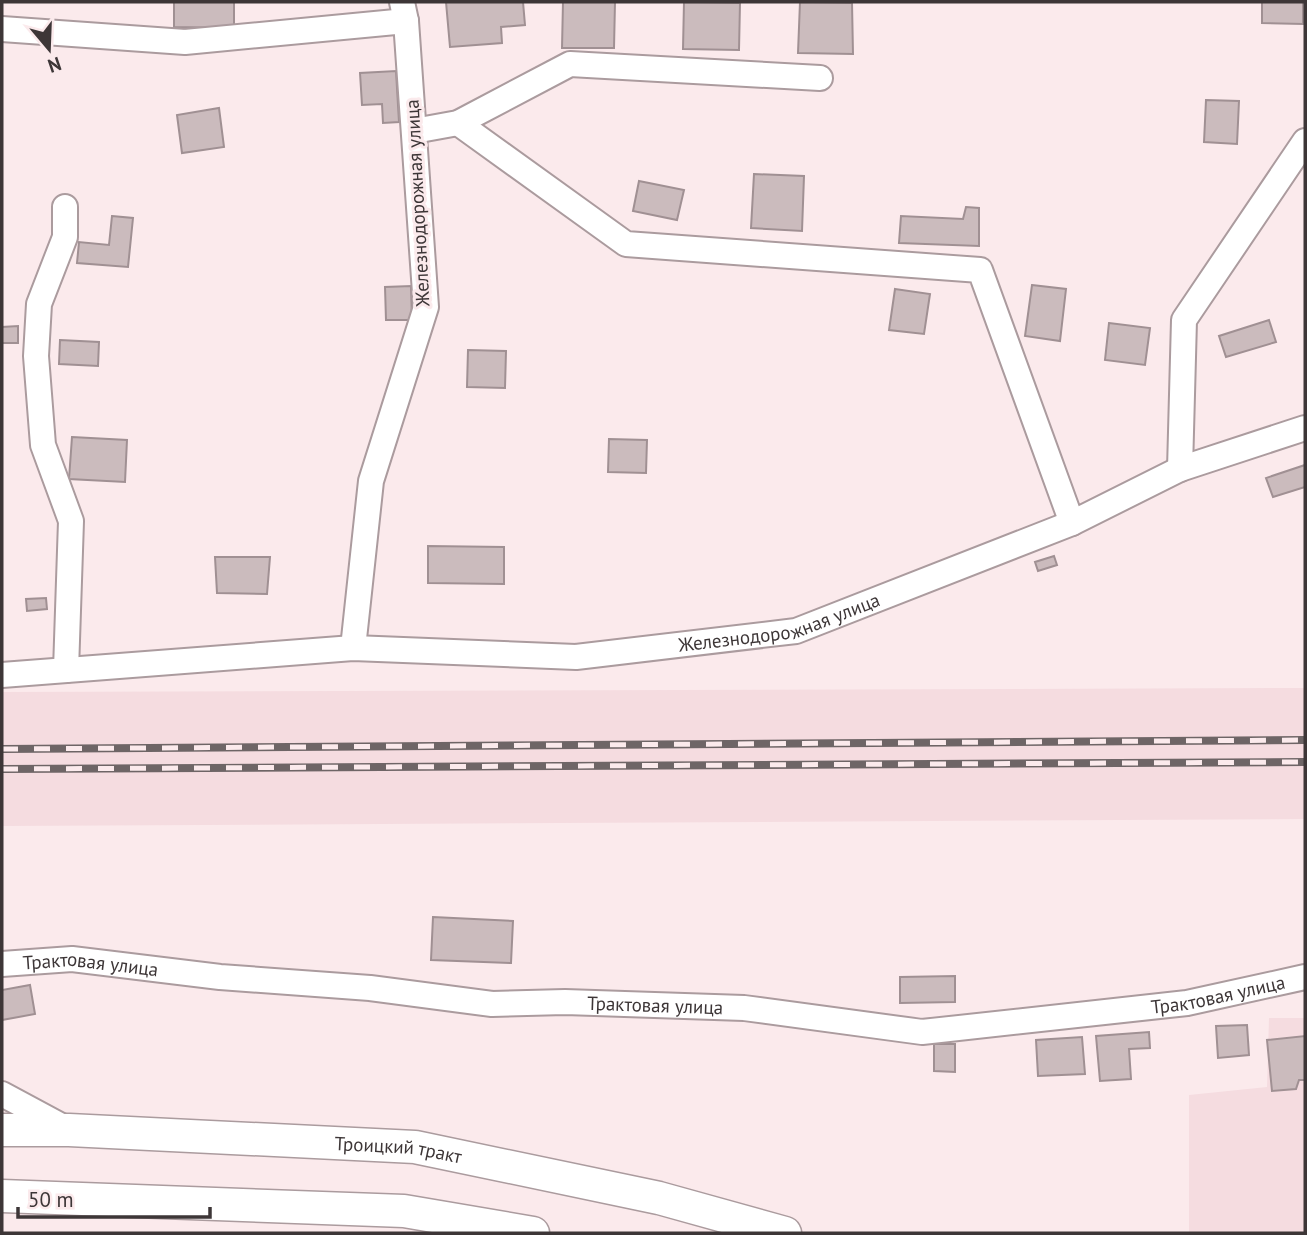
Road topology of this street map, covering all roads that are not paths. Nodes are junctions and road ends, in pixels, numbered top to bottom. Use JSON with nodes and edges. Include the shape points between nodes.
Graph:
{"nodes":[{"id":1,"x":404,"y":11,"type":"edge"},
{"id":2,"x":2,"y":29,"type":"edge"},
{"id":3,"x":820,"y":78,"type":"dead end"},
{"id":4,"x":458,"y":123,"type":"junction"},
{"id":5,"x":414,"y":131,"type":"junction"},
{"id":6,"x":1305,"y":141,"type":"edge"},
{"id":7,"x":65,"y":207,"type":"dead end"},
{"id":8,"x":1305,"y":428,"type":"edge"},
{"id":9,"x":1180,"y":469,"type":"junction"},
{"id":10,"x":1072,"y":523,"type":"junction"},
{"id":11,"x":353,"y":648,"type":"junction"},
{"id":12,"x":66,"y":670,"type":"junction"},
{"id":13,"x":2,"y":673,"type":"edge"},
{"id":14,"x":2,"y":964,"type":"edge"},
{"id":15,"x":1305,"y":977,"type":"edge"},
{"id":16,"x":2,"y":1094,"type":"edge"},
{"id":17,"x":2,"y":1130,"type":"edge"},
{"id":18,"x":69,"y":1130,"type":"junction"},
{"id":19,"x":2,"y":1195,"type":"edge"},
{"id":20,"x":533,"y":1233,"type":"edge"},
{"id":21,"x":785,"y":1233,"type":"edge"}],
"edges":[{"from":1,"to":2,"type":"street","via":[[185,42]]},
{"from":1,"to":5,"type":"street","name":"Железнодорожная улица"},
{"from":3,"to":4,"type":"street","via":[[570,64]]},
{"from":4,"to":5,"type":"street"},
{"from":4,"to":10,"type":"street","via":[[626,244],[980,270]]},
{"from":5,"to":11,"type":"street","name":"Железнодорожная улица","via":[[426,307],[371,481]]},
{"from":6,"to":9,"type":"street","via":[[1184,320]]},
{"from":7,"to":12,"type":"street","via":[[65,237],[39,304],[36,356],[43,445],[71,521]]},
{"from":8,"to":9,"type":"street","name":"Железнодорожная улица"},
{"from":9,"to":10,"type":"street","name":"Железнодорожная улица"},
{"from":10,"to":11,"type":"street","name":"Железнодорожная улица","via":[[796,631],[576,657]]},
{"from":11,"to":12,"type":"street","name":"Железнодорожная улица"},
{"from":12,"to":13,"type":"street","name":"Железнодорожная улица"},
{"from":14,"to":15,"type":"street","name":"Трактовая улица","via":[[72,959],[492,1004],[744,1008],[922,1032],[1187,1003]]},
{"from":16,"to":18,"type":"street"},
{"from":17,"to":18,"type":"main road","name":"Троицкий тракт"},
{"from":18,"to":21,"type":"main road","name":"Троицкий тракт","via":[[415,1147],[659,1198]]},
{"from":19,"to":20,"type":"main road","via":[[404,1210]]}]}
